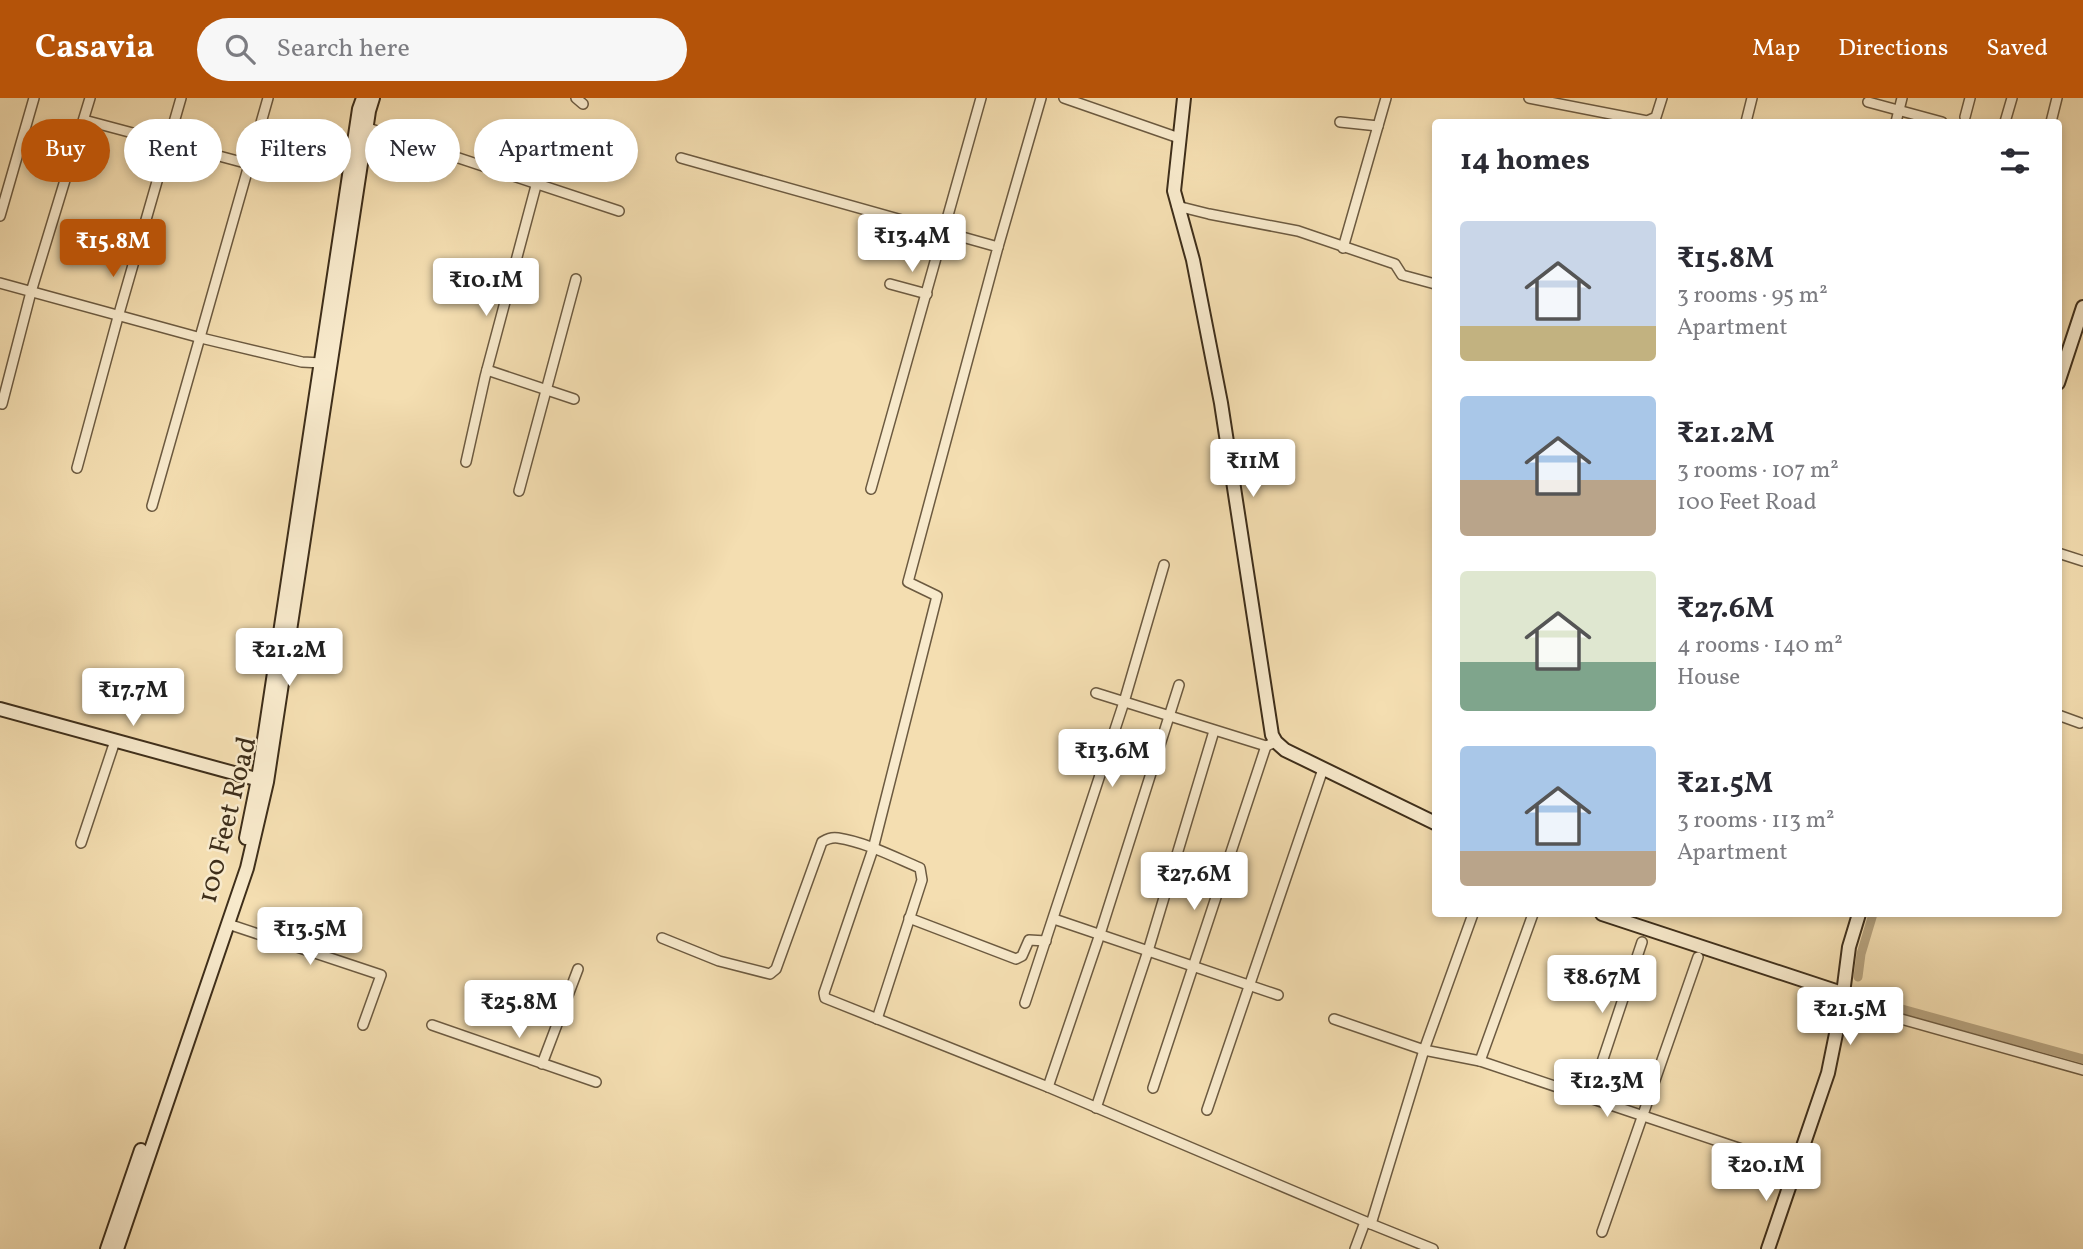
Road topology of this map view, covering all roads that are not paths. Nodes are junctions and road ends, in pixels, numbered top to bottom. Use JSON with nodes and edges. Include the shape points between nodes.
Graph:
{"nodes":[{"id":1,"x":34,"y":98,"type":"edge"},
{"id":2,"x":90,"y":98,"type":"edge"},
{"id":3,"x":181,"y":98,"type":"edge"},
{"id":4,"x":268,"y":98,"type":"edge"},
{"id":5,"x":362,"y":98,"type":"edge"},
{"id":6,"x":373,"y":98,"type":"edge"},
{"id":7,"x":981,"y":98,"type":"edge"},
{"id":8,"x":1041,"y":98,"type":"edge"},
{"id":9,"x":1064,"y":98,"type":"edge"},
{"id":10,"x":1184,"y":98,"type":"edge"},
{"id":11,"x":1386,"y":98,"type":"edge"},
{"id":12,"x":1529,"y":98,"type":"edge"},
{"id":13,"x":1662,"y":98,"type":"edge"},
{"id":14,"x":1752,"y":98,"type":"edge"},
{"id":15,"x":1902,"y":98,"type":"edge"},
{"id":16,"x":1970,"y":98,"type":"edge"},
{"id":17,"x":2012,"y":98,"type":"edge"},
{"id":18,"x":2057,"y":98,"type":"edge"},
{"id":19,"x":1868,"y":102,"type":"dead end"},
{"id":20,"x":1899,"y":111,"type":"junction"},
{"id":21,"x":1965,"y":117,"type":"dead end"},
{"id":22,"x":84,"y":119,"type":"edge"},
{"id":23,"x":175,"y":119,"type":"edge"},
{"id":24,"x":262,"y":119,"type":"edge"},
{"id":25,"x":370,"y":119,"type":"edge"},
{"id":26,"x":1627,"y":119,"type":"edge"},
{"id":27,"x":1655,"y":119,"type":"edge"},
{"id":28,"x":1747,"y":119,"type":"edge"},
{"id":29,"x":1897,"y":119,"type":"edge"},
{"id":30,"x":1930,"y":119,"type":"edge"},
{"id":31,"x":2006,"y":119,"type":"edge"},
{"id":32,"x":2052,"y":119,"type":"edge"},
{"id":33,"x":1340,"y":122,"type":"dead end"},
{"id":34,"x":1378,"y":126,"type":"junction"},
{"id":35,"x":1179,"y":138,"type":"junction"},
{"id":36,"x":365,"y":147,"type":"edge"},
{"id":37,"x":681,"y":158,"type":"dead end"},
{"id":38,"x":65,"y":182,"type":"edge"},
{"id":39,"x":157,"y":182,"type":"edge"},
{"id":40,"x":244,"y":182,"type":"edge"},
{"id":41,"x":537,"y":182,"type":"joint"},
{"id":42,"x":1177,"y":206,"type":"junction"},
{"id":43,"x":619,"y":211,"type":"dead end"},
{"id":44,"x":0,"y":216,"type":"edge"},
{"id":45,"x":944,"y":233,"type":"junction"},
{"id":46,"x":998,"y":247,"type":"junction"},
{"id":47,"x":1343,"y":248,"type":"junction"},
{"id":48,"x":576,"y":279,"type":"dead end"},
{"id":49,"x":0,"y":283,"type":"edge"},
{"id":50,"x":1432,"y":283,"type":"edge"},
{"id":51,"x":890,"y":284,"type":"dead end"},
{"id":52,"x":32,"y":292,"type":"junction"},
{"id":53,"x":926,"y":294,"type":"junction"},
{"id":54,"x":2083,"y":307,"type":"edge"},
{"id":55,"x":118,"y":317,"type":"junction"},
{"id":56,"x":201,"y":338,"type":"junction"},
{"id":57,"x":323,"y":363,"type":"junction"},
{"id":58,"x":487,"y":370,"type":"junction"},
{"id":59,"x":2062,"y":371,"type":"edge"},
{"id":60,"x":546,"y":390,"type":"junction"},
{"id":61,"x":575,"y":399,"type":"dead end"},
{"id":62,"x":2,"y":404,"type":"dead end"},
{"id":63,"x":466,"y":462,"type":"dead end"},
{"id":64,"x":77,"y":468,"type":"dead end"},
{"id":65,"x":871,"y":489,"type":"dead end"},
{"id":66,"x":519,"y":491,"type":"dead end"},
{"id":67,"x":152,"y":506,"type":"dead end"},
{"id":68,"x":2062,"y":554,"type":"edge"},
{"id":69,"x":2083,"y":561,"type":"edge"},
{"id":70,"x":1164,"y":565,"type":"dead end"},
{"id":71,"x":1179,"y":685,"type":"dead end"},
{"id":72,"x":1096,"y":693,"type":"dead end"},
{"id":73,"x":1124,"y":702,"type":"junction"},
{"id":74,"x":0,"y":709,"type":"edge"},
{"id":75,"x":1169,"y":715,"type":"junction"},
{"id":76,"x":2062,"y":716,"type":"edge"},
{"id":77,"x":2080,"y":723,"type":"dead end"},
{"id":78,"x":1214,"y":731,"type":"junction"},
{"id":79,"x":116,"y":741,"type":"junction"},
{"id":80,"x":1271,"y":744,"type":"junction"},
{"id":81,"x":1323,"y":769,"type":"junction"},
{"id":82,"x":263,"y":781,"type":"junction"},
{"id":83,"x":1432,"y":822,"type":"edge"},
{"id":84,"x":81,"y":843,"type":"dead end"},
{"id":85,"x":873,"y":849,"type":"junction"},
{"id":86,"x":1472,"y":917,"type":"edge"},
{"id":87,"x":1533,"y":917,"type":"edge"},
{"id":88,"x":1611,"y":917,"type":"edge"},
{"id":89,"x":1859,"y":917,"type":"edge"},
{"id":90,"x":909,"y":918,"type":"junction"},
{"id":91,"x":1054,"y":919,"type":"junction"},
{"id":92,"x":228,"y":924,"type":"junction"},
{"id":93,"x":1100,"y":934,"type":"junction"},
{"id":94,"x":662,"y":938,"type":"dead end"},
{"id":95,"x":1046,"y":941,"type":"junction"},
{"id":96,"x":1642,"y":942,"type":"dead end"},
{"id":97,"x":1148,"y":951,"type":"junction"},
{"id":98,"x":1698,"y":957,"type":"dead end"},
{"id":99,"x":1192,"y":966,"type":"junction"},
{"id":100,"x":578,"y":969,"type":"dead end"},
{"id":101,"x":1248,"y":985,"type":"junction"},
{"id":102,"x":1842,"y":993,"type":"junction"},
{"id":103,"x":1278,"y":995,"type":"dead end"},
{"id":104,"x":1026,"y":1003,"type":"dead end"},
{"id":105,"x":1841,"y":1009,"type":"junction"},
{"id":106,"x":877,"y":1019,"type":"junction"},
{"id":107,"x":1334,"y":1019,"type":"dead end"},
{"id":108,"x":363,"y":1025,"type":"dead end"},
{"id":109,"x":432,"y":1025,"type":"dead end"},
{"id":110,"x":1424,"y":1050,"type":"junction"},
{"id":111,"x":1480,"y":1061,"type":"junction"},
{"id":112,"x":542,"y":1064,"type":"junction"},
{"id":113,"x":2083,"y":1070,"type":"edge"},
{"id":114,"x":596,"y":1082,"type":"dead end"},
{"id":115,"x":1048,"y":1087,"type":"junction"},
{"id":116,"x":1153,"y":1088,"type":"dead end"},
{"id":117,"x":1590,"y":1097,"type":"junction"},
{"id":118,"x":1097,"y":1108,"type":"junction"},
{"id":119,"x":1207,"y":1110,"type":"dead end"},
{"id":120,"x":1644,"y":1115,"type":"junction"},
{"id":121,"x":1795,"y":1167,"type":"junction"},
{"id":122,"x":1368,"y":1223,"type":"junction"},
{"id":123,"x":1602,"y":1232,"type":"dead end"},
{"id":124,"x":1410,"y":1245,"type":"edge"},
{"id":125,"x":107,"y":1249,"type":"edge"},
{"id":126,"x":117,"y":1249,"type":"edge"},
{"id":127,"x":1355,"y":1249,"type":"edge"},
{"id":128,"x":1433,"y":1249,"type":"edge"},
{"id":129,"x":1768,"y":1249,"type":"edge"}],
"edges":[{"from":1,"to":44,"type":"street"},
{"from":2,"to":22,"type":"street"},
{"from":3,"to":23,"type":"street"},
{"from":4,"to":24,"type":"street"},
{"from":5,"to":57,"type":"street","name":"100 Feet Road"},
{"from":6,"to":25,"type":"street","name":"100 Feet Road"},
{"from":7,"to":45,"type":"street"},
{"from":8,"to":46,"type":"street"},
{"from":9,"to":35,"type":"street"},
{"from":10,"to":35,"type":"street"},
{"from":11,"to":34,"type":"street"},
{"from":12,"to":26,"type":"street"},
{"from":13,"to":27,"type":"street"},
{"from":14,"to":28,"type":"street"},
{"from":15,"to":20,"type":"street"},
{"from":16,"to":21,"type":"street"},
{"from":17,"to":31,"type":"street"},
{"from":18,"to":32,"type":"street"},
{"from":19,"to":20,"type":"street"},
{"from":20,"to":29,"type":"street"},
{"from":20,"to":30,"type":"street"},
{"from":33,"to":34,"type":"street"},
{"from":34,"to":47,"type":"street"},
{"from":35,"to":42,"type":"street"},
{"from":36,"to":82,"type":"street","name":"100 Feet Road"},
{"from":37,"to":45,"type":"street"},
{"from":38,"to":52,"type":"street"},
{"from":39,"to":55,"type":"street"},
{"from":40,"to":56,"type":"street"},
{"from":41,"to":43,"type":"street"},
{"from":41,"to":58,"type":"street"},
{"from":42,"to":47,"type":"street","via":[[1297,231]]},
{"from":42,"to":80,"type":"street","via":[[1193,260],[1222,403]]},
{"from":45,"to":46,"type":"street"},
{"from":45,"to":53,"type":"street"},
{"from":46,"to":85,"type":"street","via":[[908,582],[937,596]]},
{"from":47,"to":50,"type":"street","via":[[1395,264],[1402,275]]},
{"from":48,"to":60,"type":"street"},
{"from":49,"to":52,"type":"street"},
{"from":51,"to":53,"type":"street"},
{"from":52,"to":55,"type":"street"},
{"from":52,"to":62,"type":"street"},
{"from":53,"to":65,"type":"street"},
{"from":54,"to":59,"type":"street"},
{"from":55,"to":56,"type":"street"},
{"from":55,"to":64,"type":"street"},
{"from":56,"to":57,"type":"street"},
{"from":56,"to":67,"type":"street"},
{"from":57,"to":82,"type":"street","name":"100 Feet Road"},
{"from":58,"to":60,"type":"street"},
{"from":58,"to":63,"type":"street"},
{"from":60,"to":61,"type":"street"},
{"from":60,"to":66,"type":"street"},
{"from":68,"to":69,"type":"street"},
{"from":70,"to":73,"type":"street"},
{"from":71,"to":75,"type":"street"},
{"from":72,"to":73,"type":"street"},
{"from":73,"to":75,"type":"street"},
{"from":73,"to":91,"type":"street"},
{"from":74,"to":79,"type":"street"},
{"from":75,"to":78,"type":"street"},
{"from":75,"to":93,"type":"street"},
{"from":76,"to":77,"type":"street"},
{"from":78,"to":80,"type":"street"},
{"from":78,"to":97,"type":"street"},
{"from":79,"to":82,"type":"street"},
{"from":79,"to":84,"type":"street"},
{"from":80,"to":81,"type":"street"},
{"from":80,"to":99,"type":"street"},
{"from":81,"to":83,"type":"street"},
{"from":81,"to":101,"type":"street"},
{"from":82,"to":92,"type":"street","name":"100 Feet Road","via":[[247,869]]},
{"from":82,"to":125,"type":"street","name":"100 Feet Road","via":[[240,864]]},
{"from":85,"to":90,"type":"street","via":[[920,867],[922,880]]},
{"from":85,"to":94,"type":"street","via":[[838,838],[822,842],[776,969],[770,974],[719,961]]},
{"from":85,"to":106,"type":"street","via":[[824,995]]},
{"from":86,"to":110,"type":"street"},
{"from":87,"to":111,"type":"street"},
{"from":88,"to":102,"type":"street"},
{"from":89,"to":102,"type":"street"},
{"from":90,"to":95,"type":"street","via":[[1016,959],[1029,940]]},
{"from":90,"to":106,"type":"street"},
{"from":91,"to":93,"type":"street"},
{"from":91,"to":95,"type":"street"},
{"from":92,"to":108,"type":"street","via":[[381,975]]},
{"from":92,"to":126,"type":"street","name":"100 Feet Road"},
{"from":93,"to":97,"type":"street"},
{"from":93,"to":115,"type":"street"},
{"from":95,"to":104,"type":"street"},
{"from":96,"to":117,"type":"street"},
{"from":97,"to":99,"type":"street"},
{"from":97,"to":118,"type":"street"},
{"from":98,"to":120,"type":"street"},
{"from":99,"to":101,"type":"street"},
{"from":99,"to":116,"type":"street"},
{"from":100,"to":112,"type":"street"},
{"from":101,"to":103,"type":"street"},
{"from":101,"to":119,"type":"street"},
{"from":102,"to":105,"type":"street"},
{"from":105,"to":113,"type":"street","via":[[1868,1010]]},
{"from":105,"to":121,"type":"street","via":[[1828,1073]]},
{"from":106,"to":115,"type":"street"},
{"from":107,"to":110,"type":"street"},
{"from":109,"to":112,"type":"street"},
{"from":110,"to":111,"type":"street"},
{"from":110,"to":122,"type":"street"},
{"from":111,"to":117,"type":"street"},
{"from":112,"to":114,"type":"street"},
{"from":115,"to":118,"type":"street"},
{"from":117,"to":120,"type":"street"},
{"from":118,"to":122,"type":"street"},
{"from":120,"to":121,"type":"street"},
{"from":120,"to":123,"type":"street"},
{"from":121,"to":129,"type":"street"},
{"from":122,"to":124,"type":"street"},
{"from":122,"to":127,"type":"street"},
{"from":124,"to":128,"type":"street"}]}
